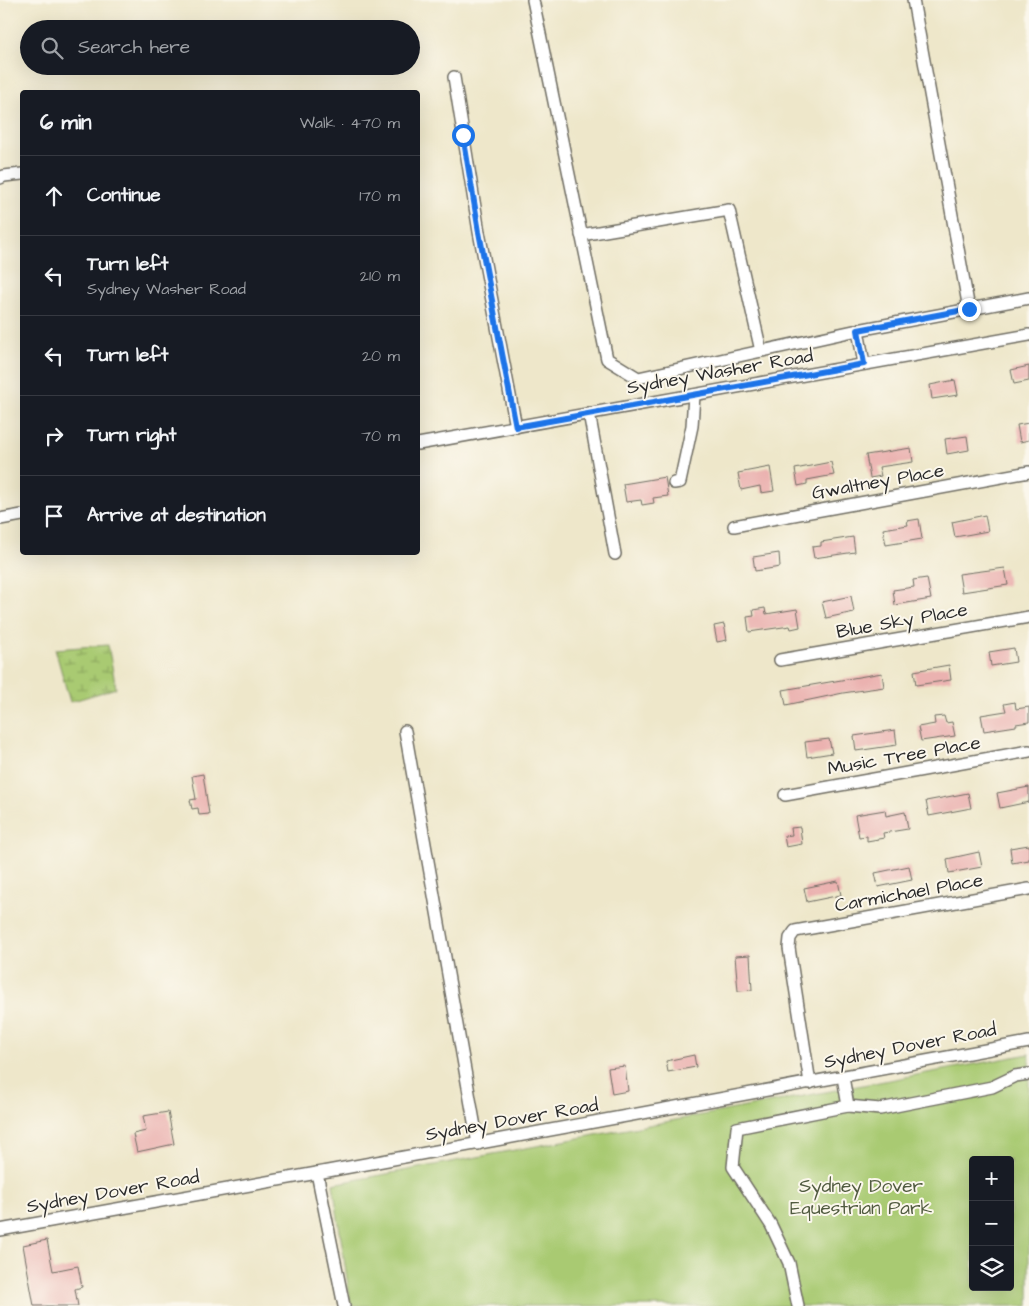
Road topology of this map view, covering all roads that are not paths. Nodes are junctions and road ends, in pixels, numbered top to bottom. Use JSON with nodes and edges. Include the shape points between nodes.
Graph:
{"nodes":[{"id":1,"x":533,"y":0,"type":"edge"},
{"id":2,"x":913,"y":0,"type":"edge"},
{"id":3,"x":454,"y":77,"type":"dead end"},
{"id":4,"x":20,"y":174,"type":"edge"},
{"id":5,"x":0,"y":178,"type":"edge"},
{"id":6,"x":581,"y":235,"type":"junction"},
{"id":7,"x":1029,"y":298,"type":"edge"},
{"id":8,"x":969,"y":309,"type":"junction"},
{"id":9,"x":858,"y":330,"type":"junction"},
{"id":10,"x":1029,"y":335,"type":"edge"},
{"id":11,"x":761,"y":351,"type":"junction"},
{"id":12,"x":864,"y":364,"type":"junction"},
{"id":13,"x":694,"y":395,"type":"junction"},
{"id":14,"x":589,"y":413,"type":"junction"},
{"id":15,"x":516,"y":427,"type":"junction"},
{"id":16,"x":420,"y":444,"type":"edge"},
{"id":17,"x":1029,"y":472,"type":"edge"},
{"id":18,"x":674,"y":483,"type":"dead end"},
{"id":19,"x":20,"y":515,"type":"edge"},
{"id":20,"x":0,"y":519,"type":"edge"},
{"id":21,"x":734,"y":526,"type":"dead end"},
{"id":22,"x":615,"y":554,"type":"dead end"},
{"id":23,"x":1029,"y":617,"type":"edge"},
{"id":24,"x":780,"y":660,"type":"dead end"},
{"id":25,"x":405,"y":731,"type":"dead end"},
{"id":26,"x":1029,"y":752,"type":"edge"},
{"id":27,"x":785,"y":795,"type":"dead end"},
{"id":28,"x":1029,"y":889,"type":"edge"},
{"id":29,"x":1029,"y":1042,"type":"edge"},
{"id":30,"x":1029,"y":1074,"type":"edge"},
{"id":31,"x":843,"y":1077,"type":"junction"},
{"id":32,"x":810,"y":1083,"type":"junction"},
{"id":33,"x":848,"y":1106,"type":"junction"},
{"id":34,"x":478,"y":1144,"type":"junction"},
{"id":35,"x":317,"y":1174,"type":"junction"},
{"id":36,"x":0,"y":1230,"type":"edge"},
{"id":37,"x":344,"y":1306,"type":"edge"},
{"id":38,"x":798,"y":1306,"type":"edge"}],
"edges":[{"from":1,"to":6,"type":"street"},
{"from":2,"to":8,"type":"street"},
{"from":3,"to":15,"type":"street"},
{"from":4,"to":5,"type":"street"},
{"from":6,"to":11,"type":"street","via":[[607,359],[638,378]]},
{"from":6,"to":11,"type":"street","via":[[729,210]]},
{"from":7,"to":8,"type":"street"},
{"from":8,"to":9,"type":"street"},
{"from":9,"to":11,"type":"street"},
{"from":9,"to":12,"type":"street"},
{"from":10,"to":12,"type":"street","name":"Sydney Washer Road"},
{"from":12,"to":13,"type":"street","name":"Sydney Washer Road"},
{"from":13,"to":14,"type":"street","name":"Sydney Washer Road"},
{"from":13,"to":18,"type":"street","via":[[692,426],[680,482]]},
{"from":14,"to":15,"type":"street","name":"Sydney Washer Road"},
{"from":14,"to":22,"type":"street"},
{"from":15,"to":16,"type":"street","name":"Sydney Washer Road"},
{"from":17,"to":21,"type":"street","name":"Gwaltney Place"},
{"from":19,"to":20,"type":"street"},
{"from":23,"to":24,"type":"street","name":"Blue Sky Place"},
{"from":25,"to":34,"type":"street"},
{"from":26,"to":27,"type":"street","name":"Music Tree Place"},
{"from":28,"to":32,"type":"street","name":"Carmichael Place","via":[[795,931],[789,948]]},
{"from":29,"to":31,"type":"street","name":"Sydney Dover Road"},
{"from":30,"to":33,"type":"street","via":[[1015,1076],[992,1087],[880,1109]]},
{"from":31,"to":32,"type":"street","name":"Sydney Dover Road"},
{"from":31,"to":33,"type":"street"},
{"from":32,"to":34,"type":"street","name":"Sydney Dover Road"},
{"from":33,"to":38,"type":"street","via":[[737,1128],[733,1167],[772,1225],[789,1264]]},
{"from":34,"to":35,"type":"street","name":"Sydney Dover Road"},
{"from":35,"to":36,"type":"street","name":"Sydney Dover Road"},
{"from":35,"to":37,"type":"street"}]}
